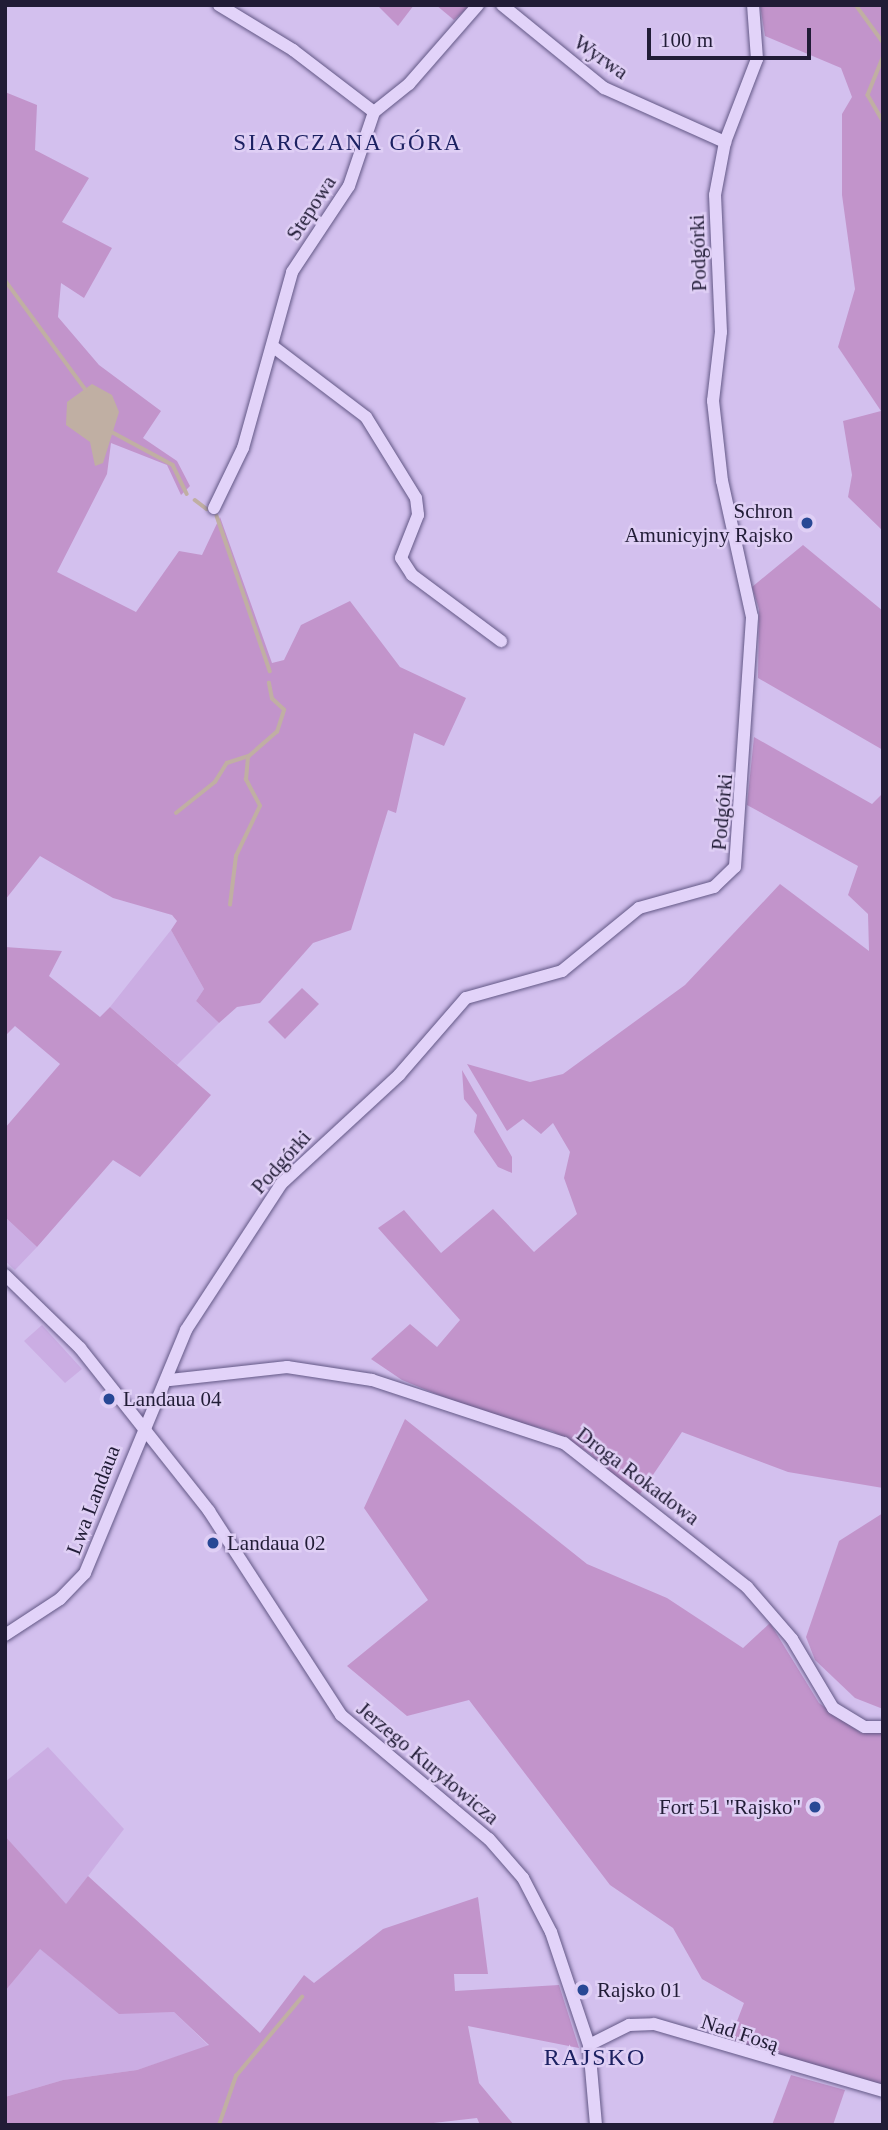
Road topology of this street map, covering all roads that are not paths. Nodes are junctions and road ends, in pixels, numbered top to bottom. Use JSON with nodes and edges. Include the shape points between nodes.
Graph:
{"nodes":[{"id":1,"x":219,"y":5,"type":"edge"},
{"id":2,"x":478,"y":5,"type":"edge"},
{"id":3,"x":502,"y":5,"type":"edge"},
{"id":4,"x":753,"y":5,"type":"edge"},
{"id":5,"x":374,"y":112,"type":"junction"},
{"id":6,"x":725,"y":142,"type":"junction"},
{"id":7,"x":275,"y":348,"type":"junction"},
{"id":8,"x":214,"y":508,"type":"dead end"},
{"id":9,"x":501,"y":641,"type":"dead end"},
{"id":10,"x":5,"y":1275,"type":"edge"},
{"id":11,"x":170,"y":1380,"type":"junction"},
{"id":12,"x":142,"y":1425,"type":"junction"},
{"id":13,"x":5,"y":1635,"type":"edge"},
{"id":14,"x":883,"y":1727,"type":"edge"},
{"id":15,"x":589,"y":2045,"type":"junction"},
{"id":16,"x":883,"y":2091,"type":"edge"},
{"id":17,"x":596,"y":2125,"type":"edge"}],
"edges":[{"from":1,"to":5,"type":"street","via":[[293,50]]},
{"from":2,"to":5,"type":"street","via":[[409,84]]},
{"from":3,"to":6,"type":"street","name":"Wyrwa","via":[[604,88]]},
{"from":4,"to":6,"type":"street","name":"Podgórki","via":[[757,59]]},
{"from":5,"to":7,"type":"street","name":"Stepowa","via":[[349,186],[292,272]]},
{"from":6,"to":11,"type":"street","name":"Podgórki","via":[[715,195],[721,332],[713,401],[722,481],[751,617],[736,867],[715,887],[639,908],[562,971],[466,998],[399,1075],[281,1184],[207,1289]]},
{"from":7,"to":8,"type":"street","name":"Stepowa","via":[[243,448]]},
{"from":7,"to":9,"type":"street","via":[[366,417],[407,483],[418,516],[401,558],[412,575]]},
{"from":10,"to":12,"type":"street","name":"Jerzego Kuryłowicza","via":[[80,1348]]},
{"from":11,"to":12,"type":"street","name":"Podgórki"},
{"from":11,"to":14,"type":"street","name":"Droga Rokadowa","via":[[287,1367],[360,1378],[412,1388],[480,1419],[564,1443],[747,1587],[792,1639],[833,1708],[866,1727]]},
{"from":12,"to":13,"type":"street","name":"Lwa Landaua","via":[[85,1573],[60,1600]]},
{"from":12,"to":15,"type":"street","name":"Jerzego Kuryłowicza","via":[[209,1511],[326,1698],[370,1744],[489,1839],[523,1878],[551,1932]]},
{"from":15,"to":16,"type":"street","name":"Nad Fosą","via":[[629,2025],[654,2024]]},
{"from":15,"to":17,"type":"street","name":"Jerzego Kuryłowicza"}]}
